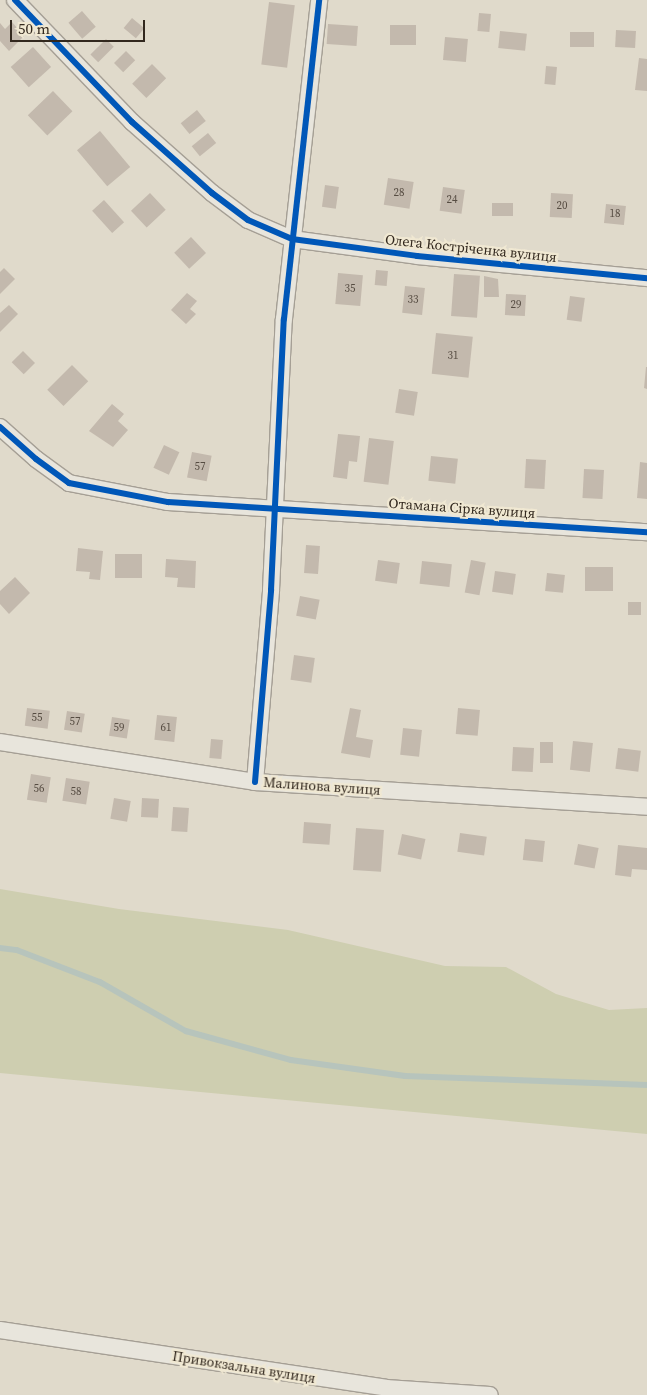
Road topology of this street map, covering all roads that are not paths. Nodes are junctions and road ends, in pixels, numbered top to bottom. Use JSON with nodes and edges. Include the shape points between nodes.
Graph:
{"nodes":[{"id":1,"x":15,"y":0,"type":"edge"},
{"id":2,"x":319,"y":0,"type":"edge"},
{"id":3,"x":292,"y":239,"type":"junction"},
{"id":4,"x":647,"y":278,"type":"edge"},
{"id":5,"x":0,"y":427,"type":"edge"},
{"id":6,"x":275,"y":509,"type":"junction"},
{"id":7,"x":647,"y":532,"type":"edge"},
{"id":8,"x":0,"y":742,"type":"edge"},
{"id":9,"x":255,"y":782,"type":"junction"},
{"id":10,"x":647,"y":807,"type":"edge"},
{"id":11,"x":0,"y":1330,"type":"edge"},
{"id":12,"x":490,"y":1395,"type":"edge"}],
"edges":[{"from":1,"to":3,"type":"street","name":"Олега Костріченка вулиця","via":[[132,122],[212,193],[248,220]]},
{"from":2,"to":3,"type":"street"},
{"from":3,"to":4,"type":"street","name":"Олега Костріченка вулиця","via":[[417,256]]},
{"from":3,"to":6,"type":"street","via":[[277,431]]},
{"from":5,"to":6,"type":"street","name":"Отамана Сірка вулиця","via":[[69,484],[168,502]]},
{"from":6,"to":7,"type":"street","name":"Отамана Сірка вулиця"},
{"from":6,"to":9,"type":"street"},
{"from":8,"to":9,"type":"street","name":"Малинова вулиця"},
{"from":9,"to":10,"type":"street","name":"Малинова вулиця"},
{"from":11,"to":12,"type":"street","name":"Привокзальна вулиця","via":[[386,1388]]}]}
